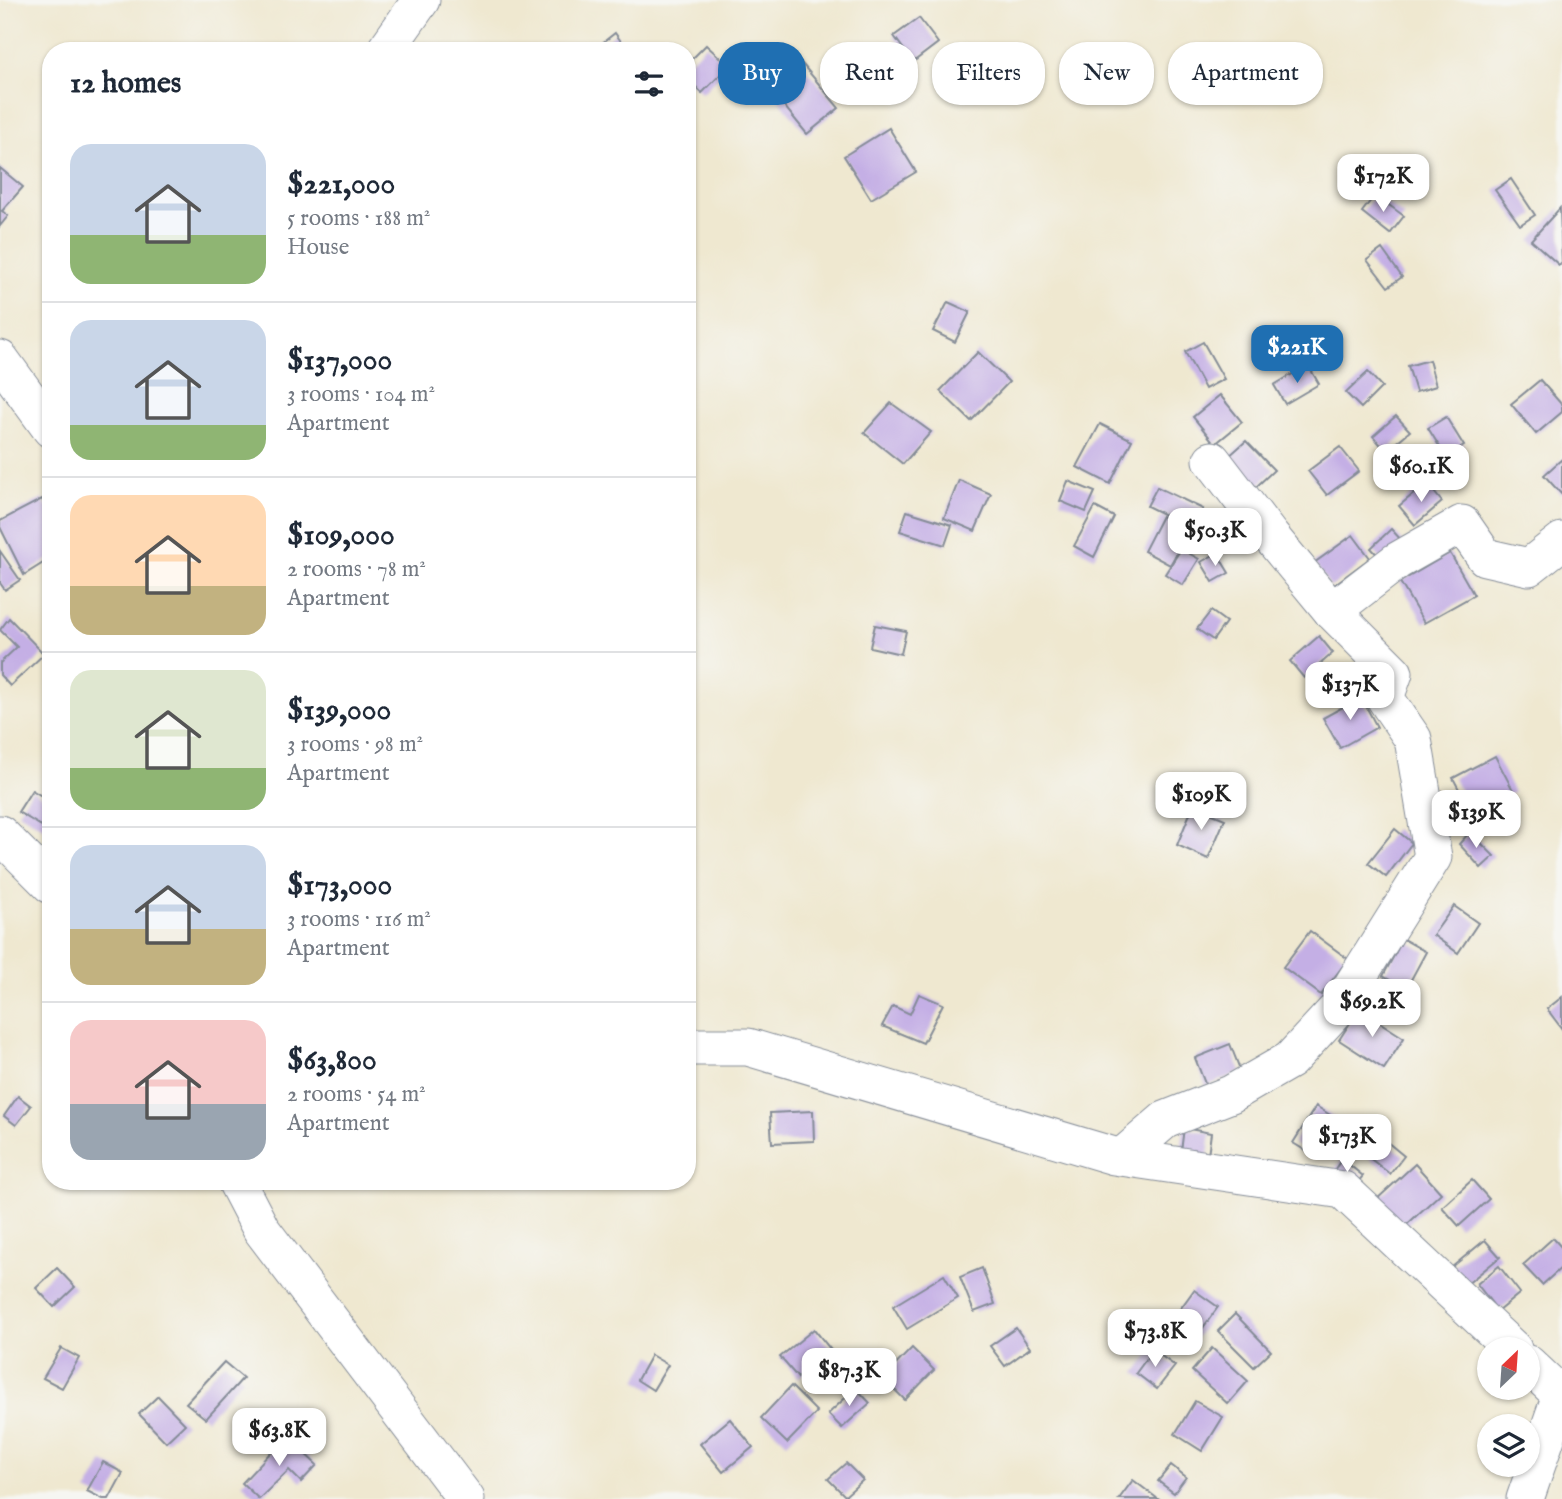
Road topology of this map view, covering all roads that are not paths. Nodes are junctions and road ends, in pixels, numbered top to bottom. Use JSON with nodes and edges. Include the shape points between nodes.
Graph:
{"nodes":[{"id":1,"x":421,"y":0,"type":"edge"},
{"id":2,"x":391,"y":42,"type":"edge"},
{"id":3,"x":0,"y":359,"type":"edge"},
{"id":4,"x":42,"y":417,"type":"edge"},
{"id":5,"x":1212,"y":460,"type":"dead end"},
{"id":6,"x":1562,"y":541,"type":"edge"},
{"id":7,"x":1332,"y":611,"type":"junction"},
{"id":8,"x":0,"y":834,"type":"edge"},
{"id":9,"x":42,"y":868,"type":"edge"},
{"id":10,"x":696,"y":1047,"type":"edge"},
{"id":11,"x":1122,"y":1157,"type":"junction"},
{"id":12,"x":241,"y":1190,"type":"edge"},
{"id":13,"x":1507,"y":1337,"type":"edge"},
{"id":14,"x":1540,"y":1369,"type":"edge"},
{"id":15,"x":466,"y":1499,"type":"edge"},
{"id":16,"x":1525,"y":1499,"type":"edge"}],
"edges":[{"from":1,"to":2,"type":"street"},
{"from":3,"to":4,"type":"street"},
{"from":5,"to":7,"type":"street"},
{"from":6,"to":7,"type":"street","via":[[1529,567],[1485,557],[1462,524],[1397,561]]},
{"from":7,"to":11,"type":"street","via":[[1394,673],[1385,698],[1413,739],[1433,857],[1339,1007],[1290,1060],[1231,1094],[1165,1121]]},
{"from":8,"to":9,"type":"street"},
{"from":10,"to":11,"type":"street","via":[[748,1047]]},
{"from":11,"to":13,"type":"street","via":[[1343,1190]]},
{"from":12,"to":15,"type":"street","via":[[261,1229]]},
{"from":14,"to":16,"type":"street","via":[[1561,1395]]}]}
